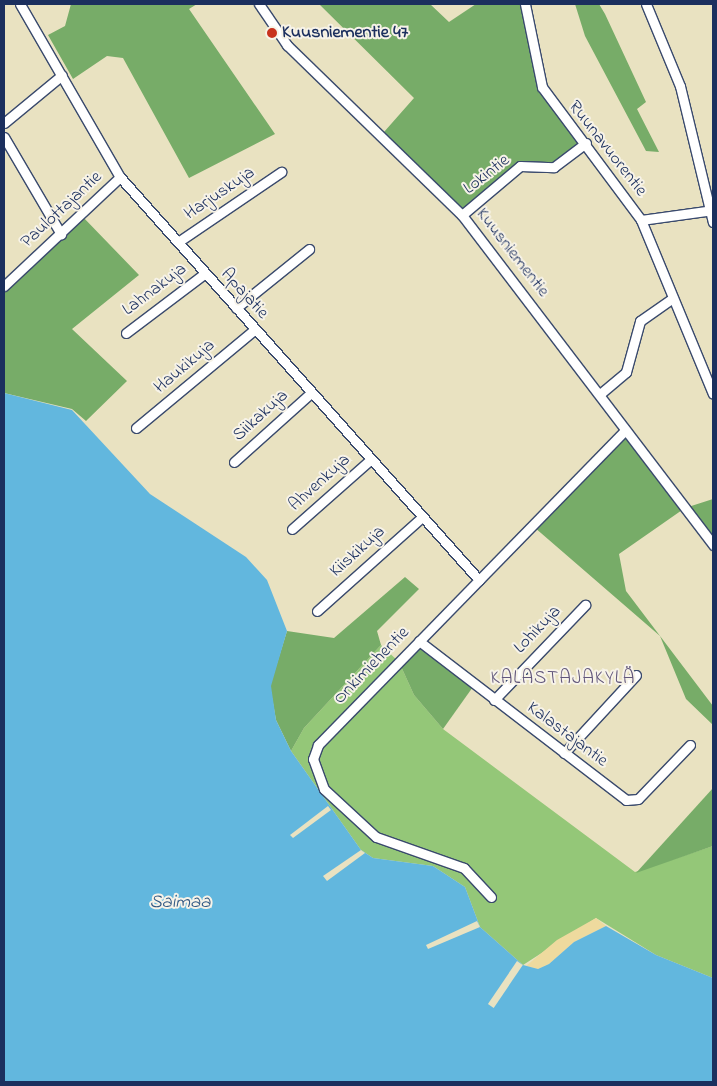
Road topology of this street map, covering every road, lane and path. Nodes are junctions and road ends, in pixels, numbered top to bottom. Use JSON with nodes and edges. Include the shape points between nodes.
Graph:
{"nodes":[{"id":1,"x":20,"y":4,"type":"edge"},
{"id":2,"x":258,"y":4,"type":"edge"},
{"id":3,"x":525,"y":4,"type":"edge"},
{"id":4,"x":646,"y":4,"type":"edge"},
{"id":5,"x":62,"y":75,"type":"junction"},
{"id":6,"x":4,"y":123,"type":"edge"},
{"id":7,"x":4,"y":137,"type":"edge"},
{"id":8,"x":586,"y":143,"type":"junction"},
{"id":9,"x":280,"y":172,"type":"dead end"},
{"id":10,"x":120,"y":177,"type":"junction"},
{"id":11,"x":712,"y":210,"type":"edge"},
{"id":12,"x":462,"y":216,"type":"junction"},
{"id":13,"x":641,"y":220,"type":"junction"},
{"id":14,"x":713,"y":222,"type":"edge"},
{"id":15,"x":60,"y":234,"type":"junction"},
{"id":16,"x":178,"y":242,"type":"junction"},
{"id":17,"x":310,"y":249,"type":"dead end"},
{"id":18,"x":204,"y":274,"type":"junction"},
{"id":19,"x":4,"y":286,"type":"edge"},
{"id":20,"x":672,"y":299,"type":"junction"},
{"id":21,"x":236,"y":308,"type":"junction"},
{"id":22,"x":254,"y":330,"type":"junction"},
{"id":23,"x":126,"y":333,"type":"dead end"},
{"id":24,"x":310,"y":394,"type":"junction"},
{"id":25,"x":600,"y":394,"type":"junction"},
{"id":26,"x":713,"y":394,"type":"edge"},
{"id":27,"x":136,"y":428,"type":"dead end"},
{"id":28,"x":625,"y":430,"type":"junction"},
{"id":29,"x":370,"y":460,"type":"junction"},
{"id":30,"x":234,"y":462,"type":"dead end"},
{"id":31,"x":422,"y":517,"type":"junction"},
{"id":32,"x":292,"y":529,"type":"dead end"},
{"id":33,"x":713,"y":545,"type":"edge"},
{"id":34,"x":479,"y":580,"type":"junction"},
{"id":35,"x":585,"y":605,"type":"dead end"},
{"id":36,"x":317,"y":610,"type":"dead end"},
{"id":37,"x":419,"y":641,"type":"junction"},
{"id":38,"x":636,"y":675,"type":"dead end"},
{"id":39,"x":494,"y":700,"type":"junction"},
{"id":40,"x":690,"y":745,"type":"dead end"},
{"id":41,"x":564,"y":753,"type":"junction"},
{"id":42,"x":491,"y":897,"type":"dead end"}],
"edges":[{"from":1,"to":5,"type":"street","name":"Apajatie"},
{"from":2,"to":12,"type":"street","name":"Kuusniementie","via":[[287,45]]},
{"from":3,"to":8,"type":"street","name":"Ruunavuorentie","via":[[542,88]]},
{"from":4,"to":11,"type":"street","via":[[680,86]]},
{"from":5,"to":6,"type":"street"},
{"from":5,"to":10,"type":"street","name":"Apajatie"},
{"from":7,"to":15,"type":"street"},
{"from":8,"to":12,"type":"street","name":"Lokintie","via":[[554,167],[520,166]]},
{"from":8,"to":13,"type":"street","name":"Ruunavuorentie"},
{"from":9,"to":16,"type":"street","name":"Harjuskuja"},
{"from":10,"to":15,"type":"street","name":"Paulottajantie"},
{"from":10,"to":16,"type":"street","name":"Apajatie"},
{"from":11,"to":13,"type":"street"},
{"from":11,"to":14,"type":"street"},
{"from":12,"to":25,"type":"street","name":"Kuusniementie"},
{"from":13,"to":20,"type":"street","name":"Ruunavuorentie"},
{"from":15,"to":19,"type":"street","name":"Paulottajantie"},
{"from":16,"to":18,"type":"street","name":"Apajatie"},
{"from":17,"to":21,"type":"street"},
{"from":18,"to":21,"type":"street","name":"Apajatie"},
{"from":18,"to":23,"type":"street","name":"Lahnakuja"},
{"from":20,"to":25,"type":"street","via":[[640,321],[626,372]]},
{"from":20,"to":26,"type":"street","name":"Ruunavuorentie"},
{"from":21,"to":22,"type":"street","name":"Apajatie"},
{"from":22,"to":24,"type":"street","name":"Apajatie"},
{"from":22,"to":27,"type":"street","name":"Haukikuja"},
{"from":24,"to":29,"type":"street","name":"Apajatie"},
{"from":24,"to":30,"type":"street","name":"Siikakuja"},
{"from":25,"to":28,"type":"street","name":"Kuusniementie"},
{"from":28,"to":33,"type":"street","name":"Kuusniementie"},
{"from":28,"to":34,"type":"street","name":"Onkimiehentie"},
{"from":29,"to":31,"type":"street","name":"Apajatie"},
{"from":29,"to":32,"type":"street","name":"Ahvenkuja"},
{"from":31,"to":34,"type":"street","name":"Apajatie"},
{"from":31,"to":36,"type":"street","name":"Kiiskikuja"},
{"from":34,"to":37,"type":"street","name":"Onkimiehentie"},
{"from":35,"to":39,"type":"street","name":"Lohikuja"},
{"from":37,"to":39,"type":"street","name":"Kalastajantie"},
{"from":37,"to":42,"type":"street","name":"Onkimiehentie","via":[[318,745],[313,760],[316,774],[324,789],[376,838],[464,868]]},
{"from":38,"to":41,"type":"street"},
{"from":39,"to":41,"type":"street","name":"Kalastajantie"},
{"from":40,"to":41,"type":"street","name":"Kalastajantie","via":[[632,801]]}]}
